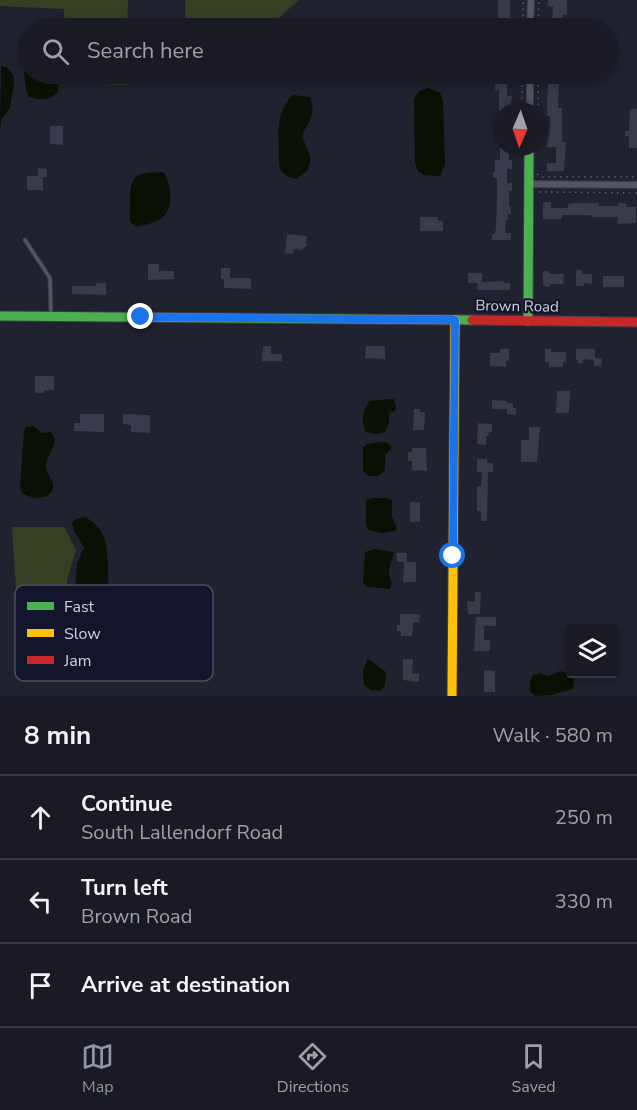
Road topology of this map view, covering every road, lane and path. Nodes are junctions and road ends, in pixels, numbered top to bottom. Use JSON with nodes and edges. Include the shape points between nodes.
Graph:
{"nodes":[{"id":1,"x":523,"y":0,"type":"edge"},
{"id":2,"x":531,"y":0,"type":"edge"},
{"id":3,"x":539,"y":0,"type":"edge"},
{"id":4,"x":523,"y":18,"type":"edge"},
{"id":5,"x":530,"y":18,"type":"edge"},
{"id":6,"x":538,"y":18,"type":"edge"},
{"id":7,"x":522,"y":84,"type":"edge"},
{"id":8,"x":530,"y":84,"type":"edge"},
{"id":9,"x":538,"y":84,"type":"edge"},
{"id":10,"x":522,"y":102,"type":"edge"},
{"id":11,"x":530,"y":102,"type":"edge"},
{"id":12,"x":538,"y":102,"type":"edge"},
{"id":13,"x":529,"y":156,"type":"edge"},
{"id":14,"x":537,"y":173,"type":"dead end"},
{"id":15,"x":637,"y":177,"type":"edge"},
{"id":16,"x":529,"y":184,"type":"junction"},
{"id":17,"x":637,"y":185,"type":"edge"},
{"id":18,"x":539,"y":192,"type":"dead end"},
{"id":19,"x":637,"y":193,"type":"edge"},
{"id":20,"x":25,"y":240,"type":"dead end"},
{"id":21,"x":0,"y":316,"type":"edge"},
{"id":22,"x":51,"y":316,"type":"junction"},
{"id":23,"x":455,"y":320,"type":"junction"},
{"id":24,"x":528,"y":321,"type":"junction"},
{"id":25,"x":637,"y":322,"type":"edge"},
{"id":26,"x":452,"y":696,"type":"edge"}],
"edges":[{"from":1,"to":4,"type":"path"},
{"from":2,"to":5,"type":"street"},
{"from":3,"to":6,"type":"path"},
{"from":7,"to":10,"type":"path"},
{"from":8,"to":11,"type":"street"},
{"from":9,"to":12,"type":"path"},
{"from":13,"to":16,"type":"street"},
{"from":14,"to":15,"type":"path","via":[[541,177]]},
{"from":16,"to":17,"type":"street"},
{"from":16,"to":24,"type":"street"},
{"from":18,"to":19,"type":"path"},
{"from":20,"to":22,"type":"lane","via":[[50,278]]},
{"from":21,"to":22,"type":"street","name":"Brown Road"},
{"from":22,"to":23,"type":"street","name":"Brown Road"},
{"from":23,"to":24,"type":"street","name":"Brown Road"},
{"from":23,"to":26,"type":"street"},
{"from":24,"to":25,"type":"street","name":"Brown Road"}]}
